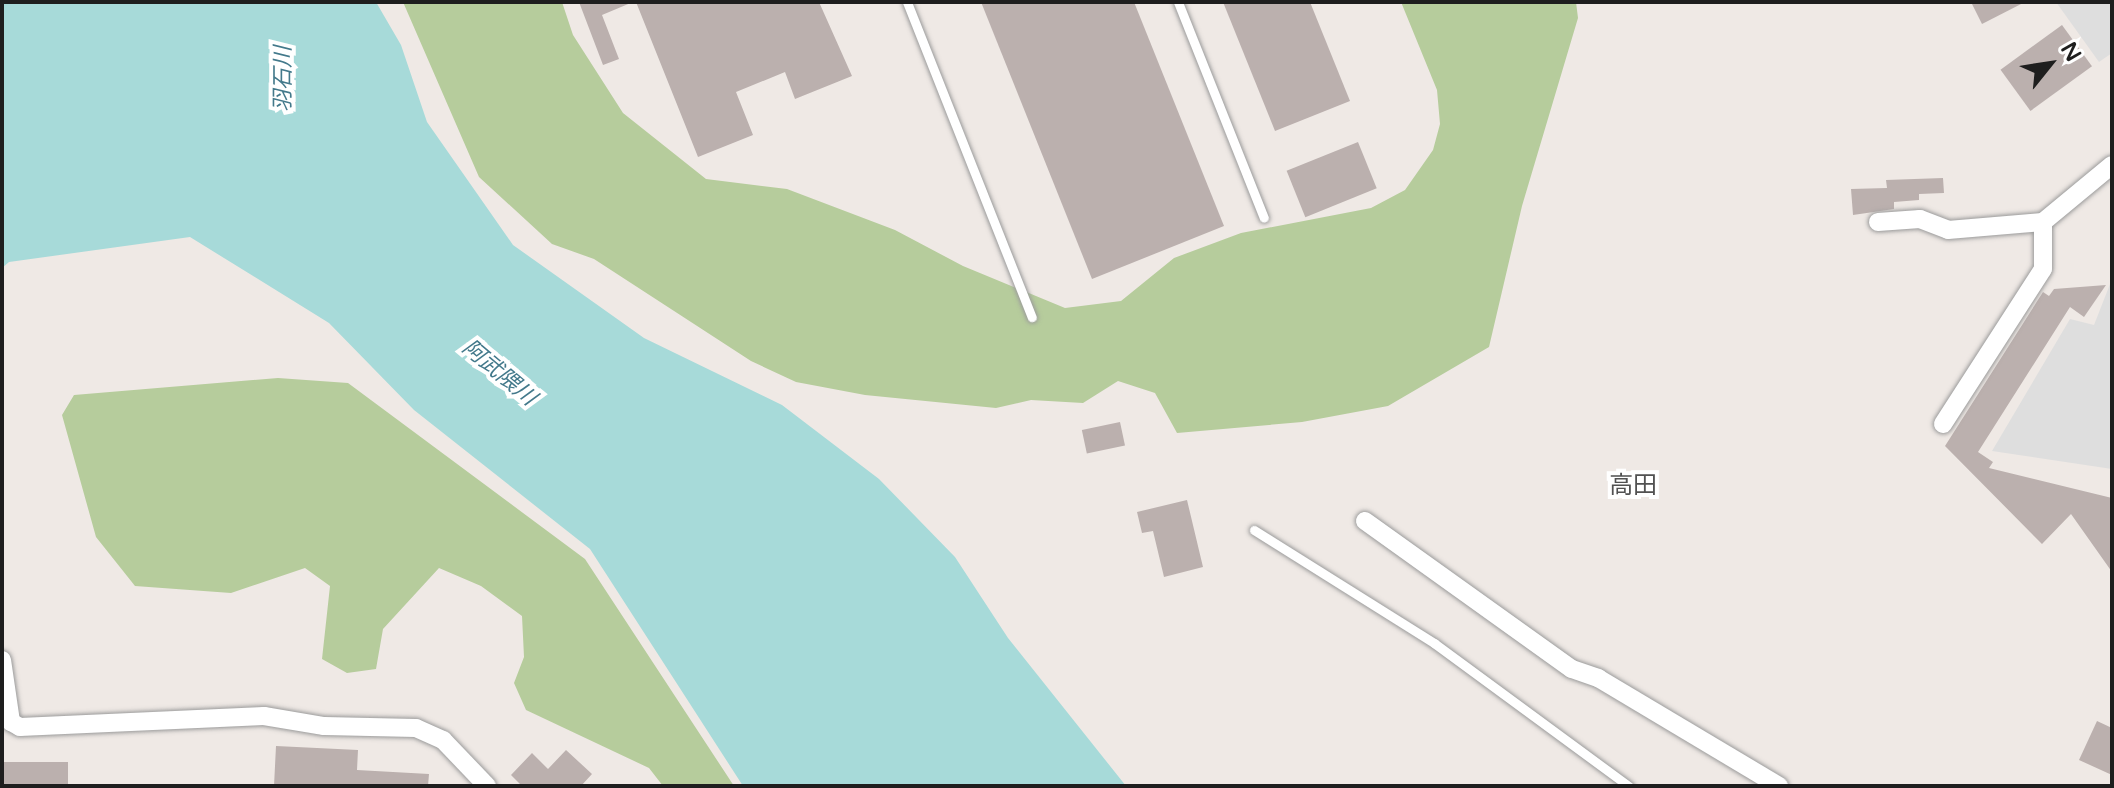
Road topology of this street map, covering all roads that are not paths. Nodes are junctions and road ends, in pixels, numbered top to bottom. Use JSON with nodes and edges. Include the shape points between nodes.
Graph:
{"nodes":[{"id":1,"x":907,"y":2,"type":"edge"},
{"id":2,"x":1178,"y":2,"type":"edge"},
{"id":3,"x":2109,"y":174,"type":"edge"},
{"id":4,"x":1264,"y":218,"type":"dead end"},
{"id":5,"x":1878,"y":222,"type":"dead end"},
{"id":6,"x":2043,"y":222,"type":"junction"},
{"id":7,"x":1032,"y":317,"type":"dead end"},
{"id":8,"x":1943,"y":424,"type":"dead end"},
{"id":9,"x":1365,"y":521,"type":"dead end"},
{"id":10,"x":1254,"y":530,"type":"dead end"},
{"id":11,"x":2,"y":660,"type":"edge"},
{"id":12,"x":487,"y":786,"type":"edge"},
{"id":13,"x":1629,"y":786,"type":"edge"},
{"id":14,"x":1779,"y":786,"type":"edge"}],
"edges":[{"from":1,"to":7,"type":"lane"},
{"from":2,"to":4,"type":"lane"},
{"from":3,"to":6,"type":"street"},
{"from":5,"to":6,"type":"street","via":[[1920,219],[1948,230]]},
{"from":6,"to":8,"type":"street","via":[[2043,269]]},
{"from":9,"to":14,"type":"street","via":[[1572,669],[1598,678]]},
{"from":10,"to":13,"type":"lane","via":[[1410,626]]},
{"from":11,"to":12,"type":"street","via":[[11,722],[20,727],[264,716],[324,726],[416,728],[443,740]]}]}
